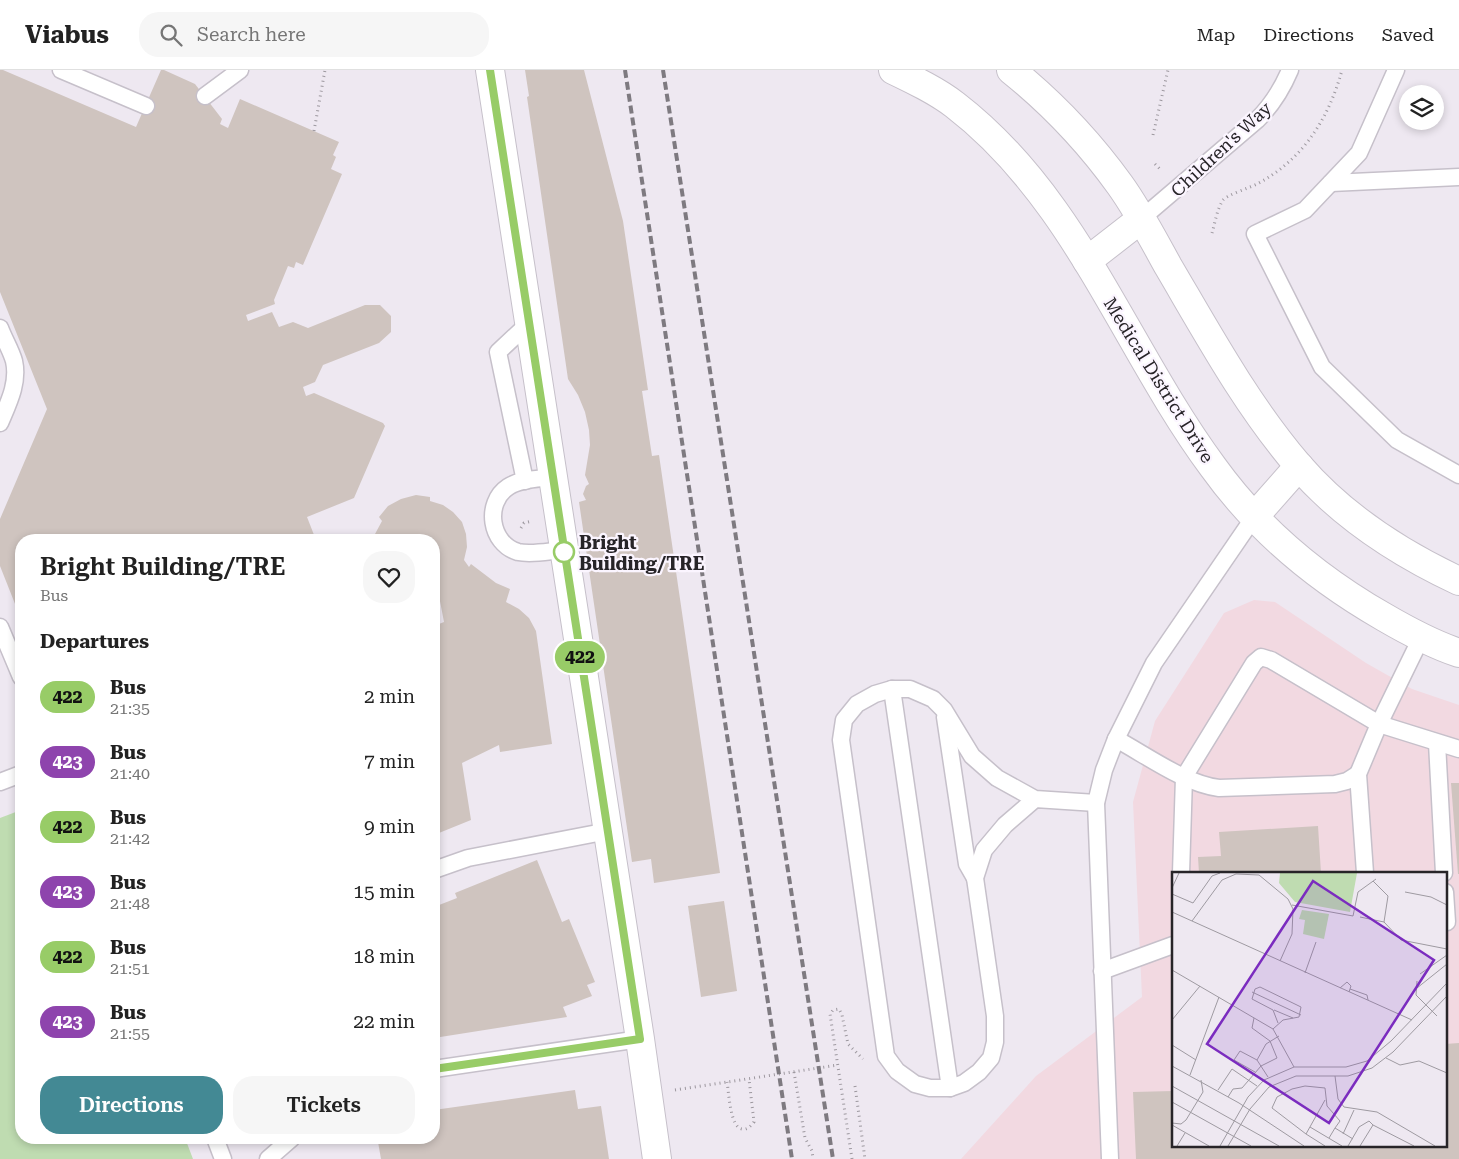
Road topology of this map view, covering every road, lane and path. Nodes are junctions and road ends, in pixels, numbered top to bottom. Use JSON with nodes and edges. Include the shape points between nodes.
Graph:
{"nodes":[{"id":1,"x":61,"y":70,"type":"edge"},
{"id":2,"x":240,"y":70,"type":"edge"},
{"id":3,"x":324,"y":70,"type":"edge"},
{"id":4,"x":490,"y":70,"type":"edge"},
{"id":5,"x":894,"y":70,"type":"edge"},
{"id":6,"x":1011,"y":70,"type":"edge"},
{"id":7,"x":1168,"y":70,"type":"edge"},
{"id":8,"x":1290,"y":70,"type":"edge"},
{"id":9,"x":1342,"y":70,"type":"edge"},
{"id":10,"x":1396,"y":70,"type":"edge"},
{"id":11,"x":205,"y":96,"type":"dead end"},
{"id":12,"x":146,"y":106,"type":"dead end"},
{"id":13,"x":314,"y":131,"type":"dead end"},
{"id":14,"x":1153,"y":135,"type":"dead end"},
{"id":15,"x":1155,"y":164,"type":"dead end"},
{"id":16,"x":1161,"y":170,"type":"dead end"},
{"id":17,"x":1459,"y":177,"type":"edge"},
{"id":18,"x":1331,"y":183,"type":"junction"},
{"id":19,"x":1142,"y":219,"type":"junction"},
{"id":20,"x":1212,"y":233,"type":"dead end"},
{"id":21,"x":1086,"y":261,"type":"junction"},
{"id":22,"x":528,"y":324,"type":"junction"},
{"id":23,"x":0,"y":328,"type":"edge"},
{"id":24,"x":0,"y":423,"type":"edge"},
{"id":25,"x":1299,"y":466,"type":"junction"},
{"id":26,"x":1459,"y":475,"type":"edge"},
{"id":27,"x":552,"y":476,"type":"junction"},
{"id":28,"x":524,"y":481,"type":"junction"},
{"id":29,"x":1254,"y":517,"type":"junction"},
{"id":30,"x":535,"y":521,"type":"dead end"},
{"id":31,"x":518,"y":533,"type":"dead end"},
{"id":32,"x":564,"y":550,"type":"junction"},
{"id":33,"x":1459,"y":581,"type":"edge"},
{"id":34,"x":0,"y":627,"type":"edge"},
{"id":35,"x":1421,"y":638,"type":"junction"},
{"id":36,"x":1459,"y":653,"type":"edge"},
{"id":37,"x":15,"y":663,"type":"edge"},
{"id":38,"x":892,"y":689,"type":"junction"},
{"id":39,"x":944,"y":710,"type":"junction"},
{"id":40,"x":1379,"y":724,"type":"junction"},
{"id":41,"x":1116,"y":739,"type":"junction"},
{"id":42,"x":1437,"y":743,"type":"junction"},
{"id":43,"x":1459,"y":749,"type":"edge"},
{"id":44,"x":1358,"y":774,"type":"junction"},
{"id":45,"x":15,"y":776,"type":"edge"},
{"id":46,"x":1184,"y":777,"type":"junction"},
{"id":47,"x":0,"y":782,"type":"edge"},
{"id":48,"x":1035,"y":799,"type":"junction"},
{"id":49,"x":1096,"y":804,"type":"junction"},
{"id":50,"x":608,"y":831,"type":"junction"},
{"id":51,"x":440,"y":868,"type":"edge"},
{"id":52,"x":1182,"y":872,"type":"edge"},
{"id":53,"x":1365,"y":872,"type":"edge"},
{"id":54,"x":1444,"y":872,"type":"edge"},
{"id":55,"x":975,"y":878,"type":"junction"},
{"id":56,"x":1446,"y":907,"type":"edge"},
{"id":57,"x":1446,"y":922,"type":"edge"},
{"id":58,"x":1172,"y":945,"type":"edge"},
{"id":59,"x":1102,"y":971,"type":"junction"},
{"id":60,"x":640,"y":1039,"type":"junction"},
{"id":61,"x":863,"y":1059,"type":"dead end"},
{"id":62,"x":838,"y":1065,"type":"junction"},
{"id":63,"x":440,"y":1068,"type":"edge"},
{"id":64,"x":794,"y":1072,"type":"junction"},
{"id":65,"x":749,"y":1080,"type":"junction"},
{"id":66,"x":727,"y":1082,"type":"junction"},
{"id":67,"x":855,"y":1086,"type":"dead end"},
{"id":68,"x":950,"y":1088,"type":"junction"},
{"id":69,"x":674,"y":1090,"type":"dead end"},
{"id":70,"x":217,"y":1144,"type":"edge"},
{"id":71,"x":285,"y":1144,"type":"edge"},
{"id":72,"x":223,"y":1159,"type":"edge"},
{"id":73,"x":268,"y":1159,"type":"edge"},
{"id":74,"x":657,"y":1159,"type":"edge"},
{"id":75,"x":813,"y":1159,"type":"edge"},
{"id":76,"x":852,"y":1159,"type":"edge"},
{"id":77,"x":865,"y":1159,"type":"edge"},
{"id":78,"x":1110,"y":1159,"type":"edge"}],
"edges":[{"from":1,"to":12,"type":"lane"},
{"from":2,"to":11,"type":"lane"},
{"from":3,"to":13,"type":"path"},
{"from":4,"to":22,"type":"main road"},
{"from":5,"to":21,"type":"main road","name":"Medical District Drive","via":[[954,104],[1001,145],[1036,185]]},
{"from":6,"to":19,"type":"main road","via":[[1038,92],[1084,140]]},
{"from":7,"to":14,"type":"path"},
{"from":8,"to":19,"type":"lane","name":"Children's Way","via":[[1282,89],[1257,120]]},
{"from":9,"to":20,"type":"path","via":[[1333,100],[1317,130],[1271,176],[1223,200]]},
{"from":10,"to":18,"type":"lane","via":[[1359,153]]},
{"from":15,"to":16,"type":"path"},
{"from":17,"to":18,"type":"lane"},
{"from":18,"to":26,"type":"lane","via":[[1305,210],[1255,234],[1322,367],[1397,440]]},
{"from":19,"to":21,"type":"main road"},
{"from":19,"to":25,"type":"main road","via":[[1229,369],[1258,414]]},
{"from":21,"to":29,"type":"main road","name":"Medical District Drive","via":[[1177,412],[1208,459]]},
{"from":22,"to":27,"type":"main road"},
{"from":22,"to":28,"type":"lane","via":[[498,352]]},
{"from":23,"to":24,"type":"lane","via":[[14,362],[15,381]]},
{"from":25,"to":29,"type":"main road"},
{"from":25,"to":33,"type":"main road","via":[[1337,504],[1388,542]]},
{"from":27,"to":28,"type":"lane"},
{"from":27,"to":32,"type":"main road"},
{"from":28,"to":32,"type":"lane","via":[[507,488],[494,506],[493,522],[499,538],[516,551]]},
{"from":29,"to":35,"type":"main road","name":"Medical District Drive","via":[[1298,560],[1353,600]]},
{"from":29,"to":41,"type":"lane","via":[[1154,663]]},
{"from":30,"to":31,"type":"path","via":[[524,523]]},
{"from":32,"to":50,"type":"main road"},
{"from":34,"to":37,"type":"lane"},
{"from":35,"to":36,"type":"main road","name":"Medical District Drive"},
{"from":35,"to":40,"type":"lane"},
{"from":38,"to":39,"type":"lane","via":[[910,689],[933,699]]},
{"from":38,"to":68,"type":"lane"},
{"from":38,"to":68,"type":"lane","via":[[857,704],[844,720],[841,740],[886,1056],[897,1071],[915,1084]]},
{"from":39,"to":48,"type":"lane","via":[[972,756],[997,778]]},
{"from":39,"to":55,"type":"lane","via":[[967,864]]},
{"from":40,"to":42,"type":"lane"},
{"from":40,"to":44,"type":"lane"},
{"from":40,"to":46,"type":"lane","via":[[1262,657],[1254,663]]},
{"from":41,"to":46,"type":"lane"},
{"from":41,"to":49,"type":"lane"},
{"from":42,"to":43,"type":"lane"},
{"from":42,"to":54,"type":"lane"},
{"from":44,"to":46,"type":"lane","via":[[1335,784],[1219,788],[1206,787]]},
{"from":44,"to":53,"type":"lane"},
{"from":45,"to":47,"type":"lane"},
{"from":46,"to":52,"type":"lane"},
{"from":48,"to":49,"type":"lane"},
{"from":48,"to":55,"type":"lane","via":[[1005,825],[984,850]]},
{"from":49,"to":59,"type":"lane"},
{"from":50,"to":51,"type":"lane","via":[[468,858]]},
{"from":50,"to":60,"type":"main road"},
{"from":55,"to":68,"type":"lane","via":[[995,1016],[994,1042],[991,1058],[979,1072]]},
{"from":56,"to":57,"type":"lane"},
{"from":58,"to":59,"type":"lane"},
{"from":59,"to":78,"type":"lane"},
{"from":60,"to":63,"type":"lane"},
{"from":60,"to":74,"type":"main road"},
{"from":61,"to":62,"type":"path","via":[[848,1044],[839,1010],[833,1010],[830,1014]]},
{"from":62,"to":64,"type":"path"},
{"from":62,"to":76,"type":"path"},
{"from":64,"to":65,"type":"path"},
{"from":64,"to":75,"type":"path","via":[[805,1138]]},
{"from":65,"to":66,"type":"path"},
{"from":65,"to":66,"type":"path","via":[[754,1122],[745,1130],[733,1123]]},
{"from":66,"to":69,"type":"path"},
{"from":67,"to":77,"type":"path"},
{"from":70,"to":72,"type":"lane"},
{"from":71,"to":73,"type":"lane"}]}
